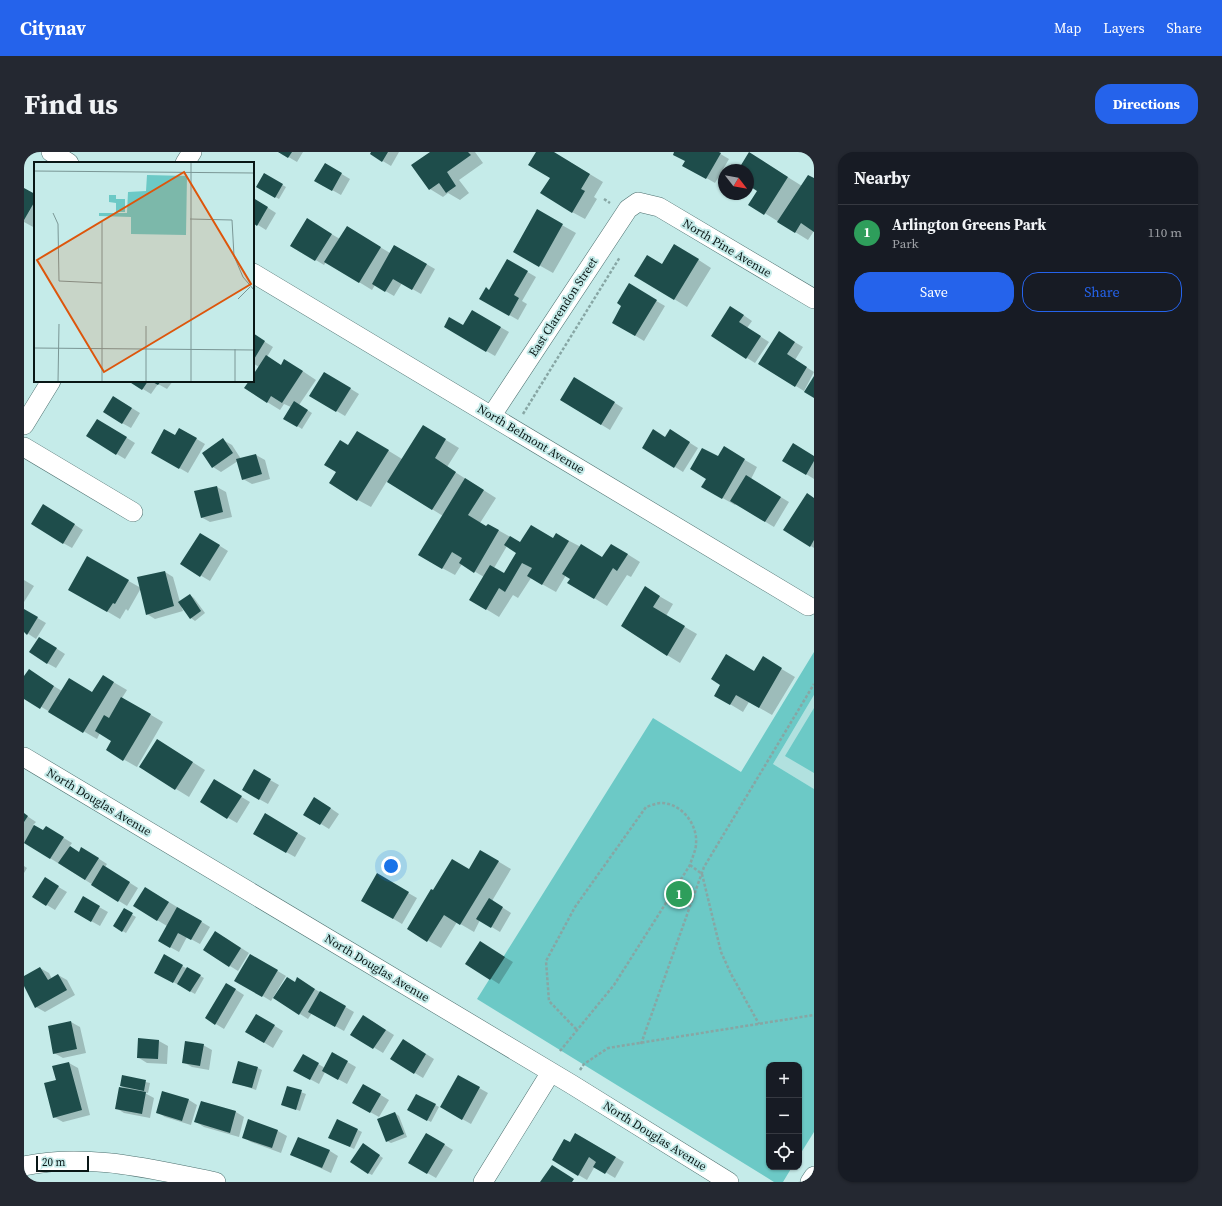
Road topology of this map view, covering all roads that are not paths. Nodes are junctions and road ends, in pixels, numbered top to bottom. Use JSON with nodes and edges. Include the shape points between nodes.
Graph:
{"nodes":[{"id":1,"x":51,"y":152,"type":"edge"},
{"id":2,"x":192,"y":152,"type":"edge"},
{"id":3,"x":67,"y":162,"type":"edge"},
{"id":4,"x":186,"y":162,"type":"edge"},
{"id":5,"x":638,"y":202,"type":"joint"},
{"id":6,"x":254,"y":274,"type":"edge"},
{"id":7,"x":814,"y":299,"type":"edge"},
{"id":8,"x":50,"y":382,"type":"edge"},
{"id":9,"x":492,"y":416,"type":"junction"},
{"id":10,"x":24,"y":425,"type":"edge"},
{"id":11,"x":24,"y":447,"type":"edge"},
{"id":12,"x":133,"y":512,"type":"dead end"},
{"id":13,"x":808,"y":606,"type":"dead end"},
{"id":14,"x":24,"y":757,"type":"edge"},
{"id":15,"x":551,"y":1072,"type":"junction"},
{"id":16,"x":24,"y":1166,"type":"edge"},
{"id":17,"x":814,"y":1176,"type":"edge"},
{"id":18,"x":216,"y":1182,"type":"edge"},
{"id":19,"x":483,"y":1182,"type":"edge"},
{"id":20,"x":729,"y":1182,"type":"edge"},
{"id":21,"x":810,"y":1182,"type":"edge"}],
"edges":[{"from":1,"to":3,"type":"street"},
{"from":2,"to":4,"type":"street"},
{"from":5,"to":7,"type":"street","name":"North Pine Avenue","via":[[659,207]]},
{"from":5,"to":9,"type":"street","name":"East Clarendon Street","via":[[628,209]]},
{"from":6,"to":9,"type":"street","name":"North Belmont Avenue"},
{"from":8,"to":10,"type":"street"},
{"from":9,"to":13,"type":"street","name":"North Belmont Avenue"},
{"from":11,"to":12,"type":"street"},
{"from":14,"to":15,"type":"street","name":"North Douglas Avenue"},
{"from":15,"to":19,"type":"street"},
{"from":15,"to":20,"type":"street","name":"North Douglas Avenue"},
{"from":16,"to":18,"type":"street","via":[[44,1162],[87,1162],[134,1166]]},
{"from":17,"to":21,"type":"street"}]}
